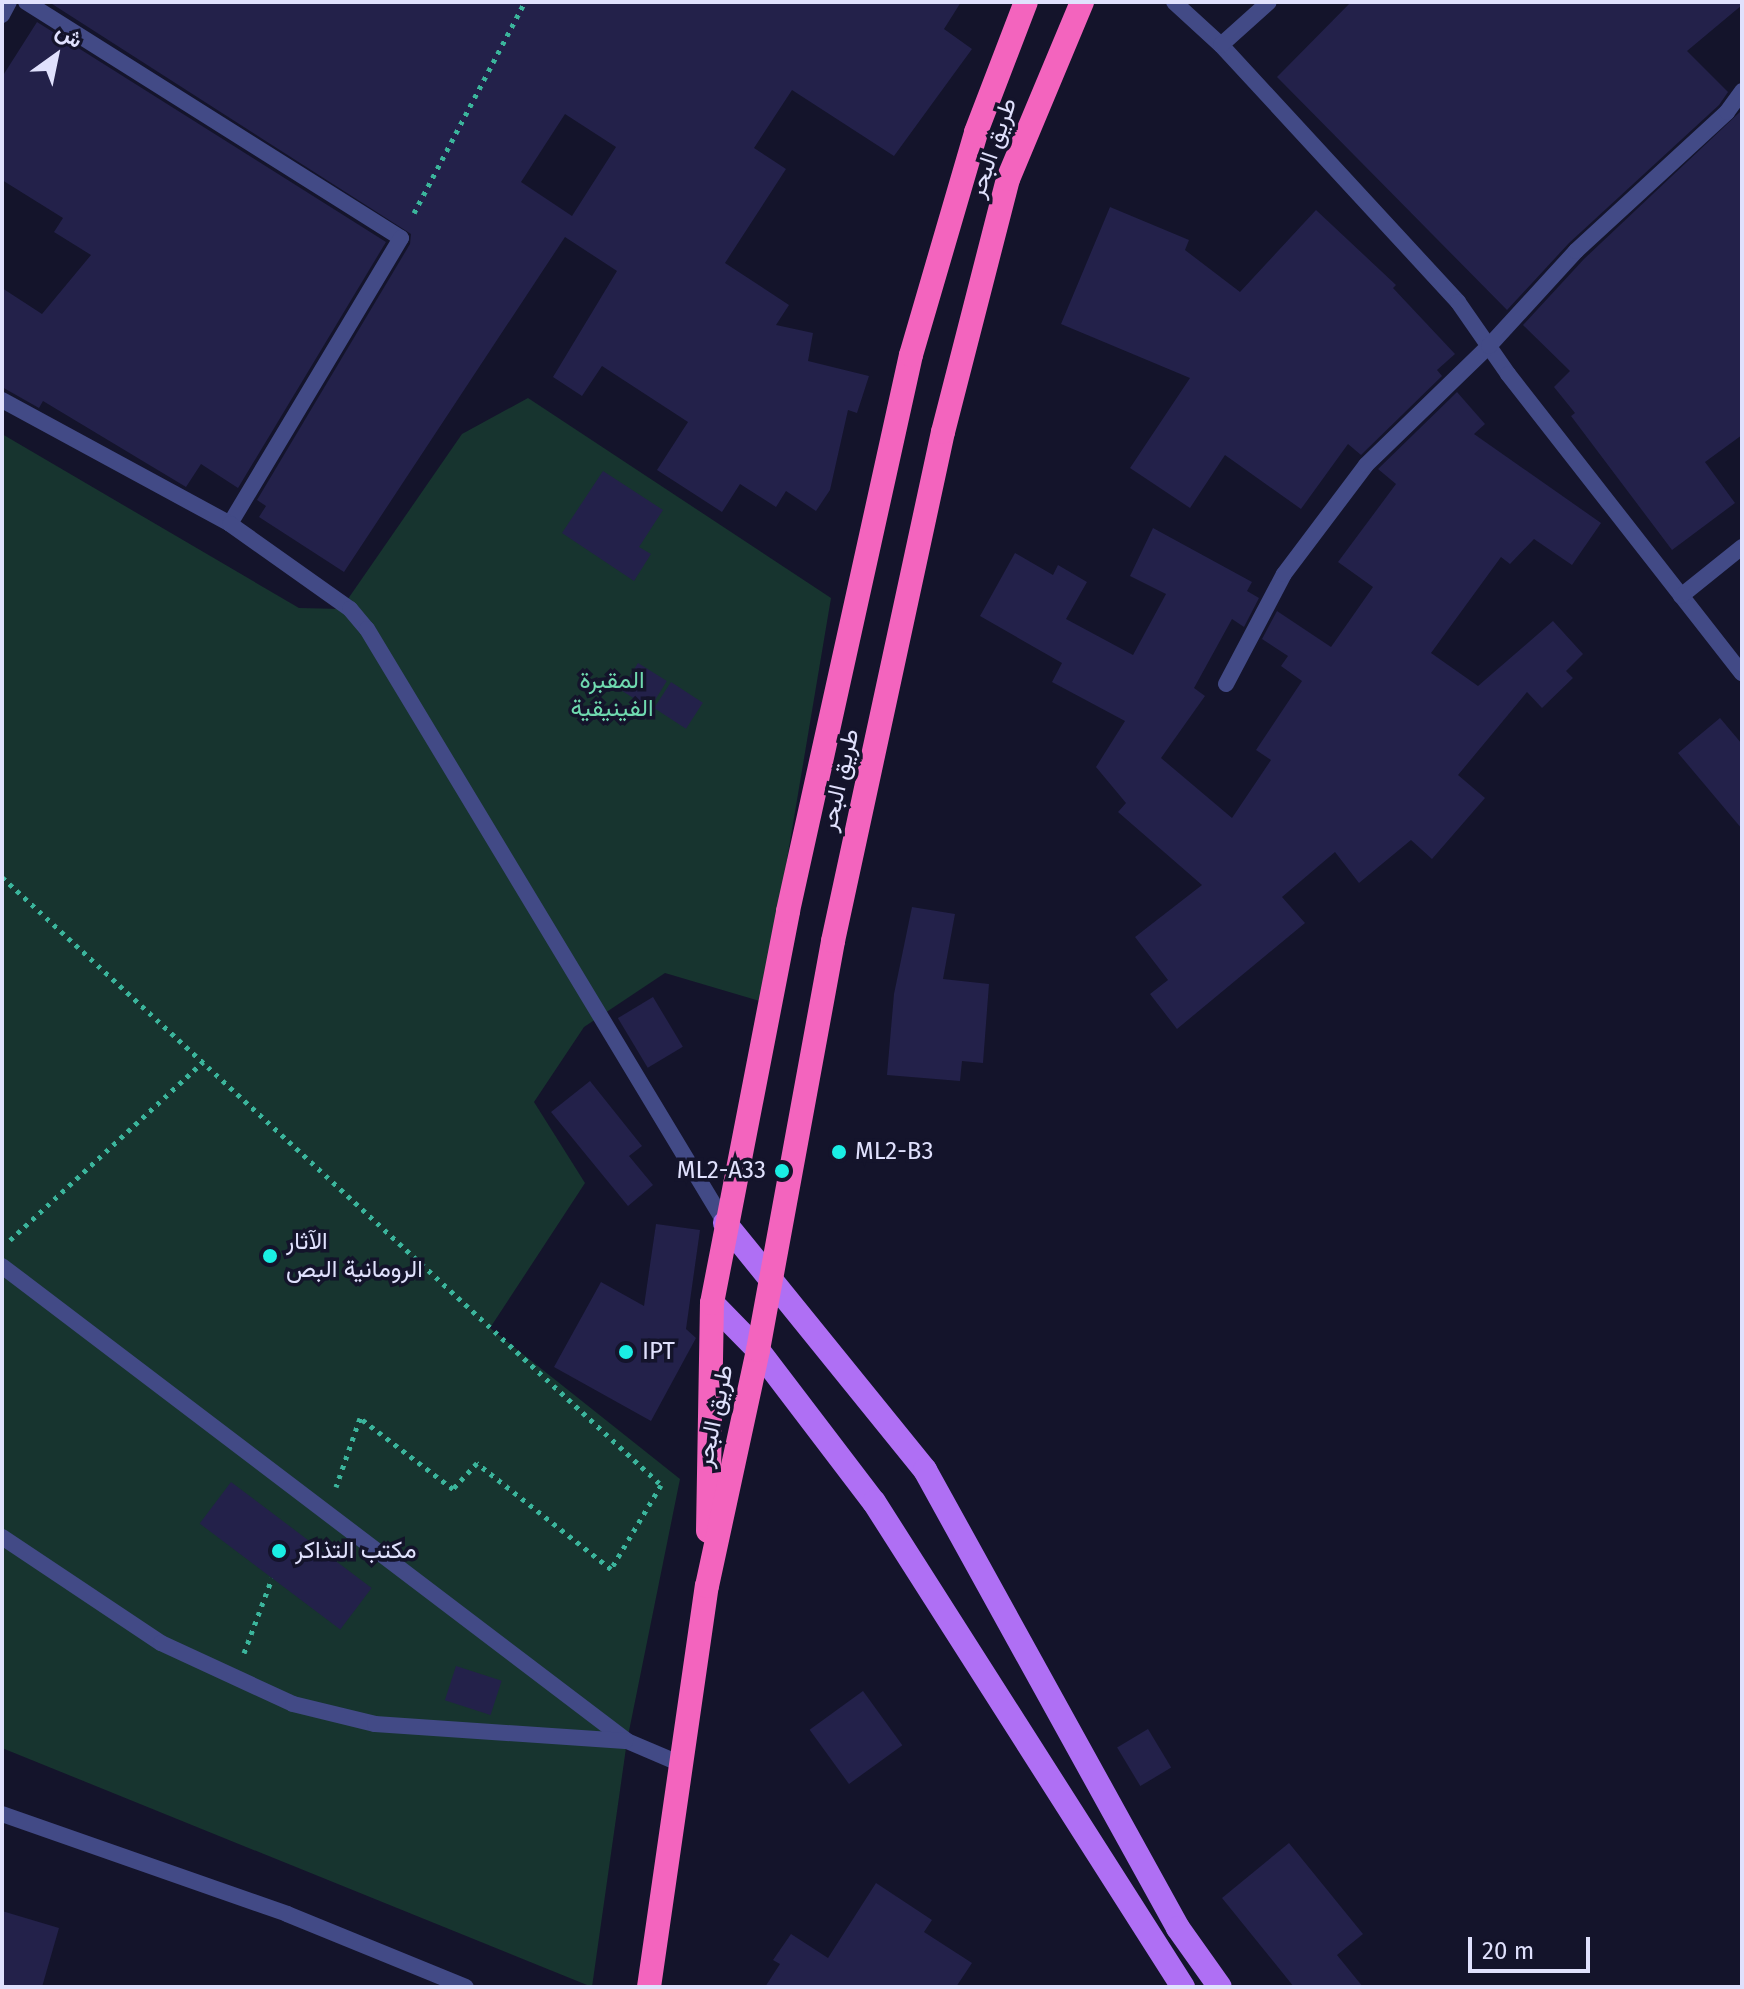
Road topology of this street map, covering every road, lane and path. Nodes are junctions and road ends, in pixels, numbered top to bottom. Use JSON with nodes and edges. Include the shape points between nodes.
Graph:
{"nodes":[{"id":1,"x":9,"y":2,"type":"edge"},
{"id":2,"x":26,"y":2,"type":"edge"},
{"id":3,"x":525,"y":2,"type":"edge"},
{"id":4,"x":1026,"y":2,"type":"edge"},
{"id":5,"x":1082,"y":2,"type":"edge"},
{"id":6,"x":1174,"y":2,"type":"edge"},
{"id":7,"x":1269,"y":2,"type":"edge"},
{"id":8,"x":2,"y":15,"type":"edge"},
{"id":9,"x":1221,"y":45,"type":"junction"},
{"id":10,"x":1742,"y":91,"type":"edge"},
{"id":11,"x":401,"y":238,"type":"junction"},
{"id":12,"x":1489,"y":346,"type":"junction"},
{"id":13,"x":2,"y":400,"type":"edge"},
{"id":14,"x":230,"y":524,"type":"junction"},
{"id":15,"x":1742,"y":547,"type":"edge"},
{"id":16,"x":1681,"y":596,"type":"junction"},
{"id":17,"x":1742,"y":674,"type":"edge"},
{"id":18,"x":1226,"y":684,"type":"dead end"},
{"id":19,"x":2,"y":877,"type":"edge"},
{"id":20,"x":203,"y":1062,"type":"junction"},
{"id":21,"x":725,"y":1223,"type":"junction"},
{"id":22,"x":2,"y":1247,"type":"edge"},
{"id":23,"x":2,"y":1266,"type":"edge"},
{"id":24,"x":771,"y":1279,"type":"junction"},
{"id":25,"x":712,"y":1303,"type":"junction"},
{"id":26,"x":758,"y":1350,"type":"junction"},
{"id":27,"x":336,"y":1487,"type":"dead end"},
{"id":28,"x":2,"y":1537,"type":"edge"},
{"id":29,"x":272,"y":1578,"type":"dead end"},
{"id":30,"x":707,"y":1586,"type":"junction"},
{"id":31,"x":234,"y":1680,"type":"junction"},
{"id":32,"x":627,"y":1741,"type":"junction"},
{"id":33,"x":681,"y":1764,"type":"junction"},
{"id":34,"x":2,"y":1814,"type":"edge"},
{"id":35,"x":466,"y":1987,"type":"edge"},
{"id":36,"x":649,"y":1987,"type":"edge"},
{"id":37,"x":1183,"y":1987,"type":"edge"},
{"id":38,"x":1220,"y":1987,"type":"edge"}],
"edges":[{"from":1,"to":8,"type":"street"},
{"from":2,"to":11,"type":"street"},
{"from":3,"to":11,"type":"path"},
{"from":4,"to":21,"type":"highway","name":"طريق البحر","via":[[976,132],[911,355]]},
{"from":5,"to":24,"type":"highway","name":"طريق البحر","via":[[1008,179],[943,432],[833,941]]},
{"from":6,"to":9,"type":"street"},
{"from":7,"to":9,"type":"street"},
{"from":9,"to":12,"type":"street","via":[[1401,235]]},
{"from":10,"to":12,"type":"street","via":[[1727,112],[1547,279]]},
{"from":11,"to":14,"type":"street"},
{"from":12,"to":16,"type":"street"},
{"from":12,"to":18,"type":"street","via":[[1366,465],[1320,523],[1284,574]]},
{"from":13,"to":14,"type":"street"},
{"from":14,"to":21,"type":"street","via":[[330,591],[367,629]]},
{"from":15,"to":16,"type":"street"},
{"from":16,"to":17,"type":"street"},
{"from":19,"to":20,"type":"path"},
{"from":20,"to":22,"type":"path"},
{"from":20,"to":27,"type":"path","via":[[661,1485],[611,1569],[477,1463],[453,1489],[360,1418]]},
{"from":21,"to":24,"type":"main road"},
{"from":21,"to":25,"type":"highway","name":"طريق البحر"},
{"from":23,"to":32,"type":"street"},
{"from":24,"to":26,"type":"highway","name":"طريق البحر"},
{"from":24,"to":38,"type":"main road","via":[[925,1470],[1171,1914]]},
{"from":25,"to":26,"type":"main road"},
{"from":25,"to":30,"type":"highway","name":"طريق البحر"},
{"from":26,"to":30,"type":"highway","name":"طريق البحر"},
{"from":26,"to":37,"type":"main road","via":[[874,1502]]},
{"from":28,"to":31,"type":"street","via":[[161,1643]]},
{"from":29,"to":31,"type":"path"},
{"from":30,"to":33,"type":"highway","name":"طريق البحر"},
{"from":31,"to":32,"type":"street","via":[[293,1704],[375,1724]]},
{"from":32,"to":33,"type":"street"},
{"from":33,"to":36,"type":"highway","name":"طريق البحر"},
{"from":34,"to":35,"type":"street","via":[[272,1909]]}]}
